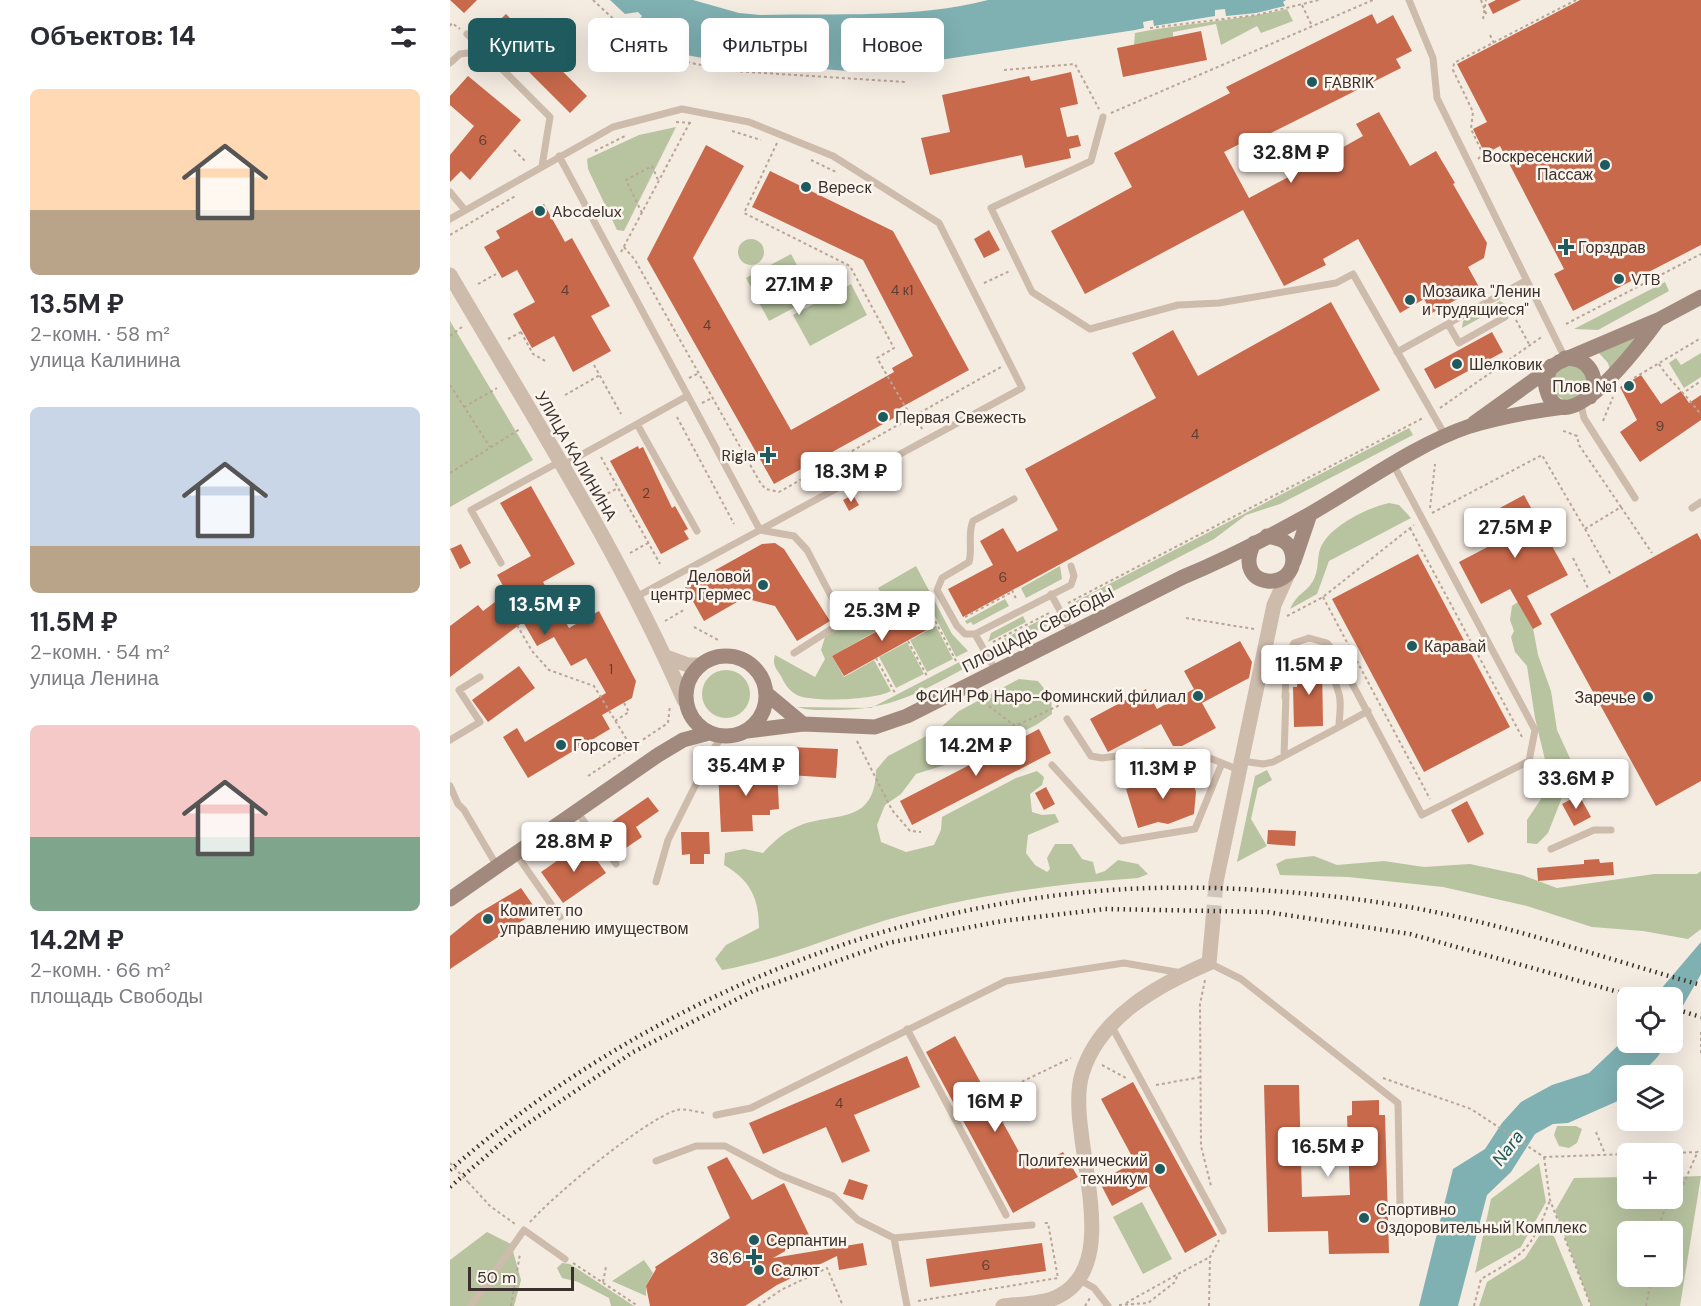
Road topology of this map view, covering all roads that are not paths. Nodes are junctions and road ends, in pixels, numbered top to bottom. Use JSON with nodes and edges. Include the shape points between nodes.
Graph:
{"nodes":[{"id":1,"x":1409,"y":0,"type":"edge"},
{"id":2,"x":468,"y":53,"type":"edge"},
{"id":3,"x":450,"y":63,"type":"edge"},
{"id":4,"x":505,"y":72,"type":"edge"},
{"id":5,"x":1103,"y":117,"type":"road end"},
{"id":6,"x":559,"y":156,"type":"junction"},
{"id":7,"x":542,"y":166,"type":"junction"},
{"id":8,"x":450,"y":192,"type":"edge"},
{"id":9,"x":465,"y":210,"type":"junction"},
{"id":10,"x":450,"y":219,"type":"edge"},
{"id":11,"x":450,"y":275,"type":"edge"},
{"id":12,"x":1525,"y":281,"type":"junction"},
{"id":13,"x":1701,"y":297,"type":"edge"},
{"id":14,"x":1505,"y":317,"type":"dead end"},
{"id":15,"x":1659,"y":320,"type":"junction"},
{"id":16,"x":1448,"y":324,"type":"junction"},
{"id":17,"x":1397,"y":352,"type":"junction"},
{"id":18,"x":1558,"y":362,"type":"junction"},
{"id":19,"x":687,"y":396,"type":"junction"},
{"id":20,"x":1586,"y":401,"type":"junction"},
{"id":21,"x":1564,"y":407,"type":"junction"},
{"id":22,"x":637,"y":424,"type":"junction"},
{"id":23,"x":1468,"y":427,"type":"junction"},
{"id":24,"x":1446,"y":437,"type":"junction"},
{"id":25,"x":562,"y":463,"type":"junction"},
{"id":26,"x":1393,"y":464,"type":"junction"},
{"id":27,"x":1635,"y":498,"type":"dead end"},
{"id":28,"x":1014,"y":499,"type":"dead end"},
{"id":29,"x":1701,"y":502,"type":"edge"},
{"id":30,"x":1692,"y":508,"type":"dead end"},
{"id":31,"x":1310,"y":514,"type":"junction"},
{"id":32,"x":760,"y":530,"type":"junction"},
{"id":33,"x":697,"y":531,"type":"dead end"},
{"id":34,"x":1260,"y":539,"type":"junction"},
{"id":35,"x":501,"y":563,"type":"dead end"},
{"id":36,"x":1216,"y":563,"type":"junction"},
{"id":37,"x":1071,"y":566,"type":"dead end"},
{"id":38,"x":1291,"y":568,"type":"junction"},
{"id":39,"x":1256,"y":576,"type":"junction"},
{"id":40,"x":1051,"y":594,"type":"junction"},
{"id":41,"x":634,"y":598,"type":"junction"},
{"id":42,"x":1274,"y":605,"type":"junction"},
{"id":43,"x":1072,"y":633,"type":"junction"},
{"id":44,"x":975,"y":634,"type":"junction"},
{"id":45,"x":794,"y":653,"type":"dead end"},
{"id":46,"x":666,"y":657,"type":"junction"},
{"id":47,"x":700,"y":665,"type":"junction"},
{"id":48,"x":996,"y":671,"type":"junction"},
{"id":49,"x":480,"y":677,"type":"dead end"},
{"id":50,"x":767,"y":694,"type":"junction"},
{"id":51,"x":1286,"y":697,"type":"junction"},
{"id":52,"x":680,"y":702,"type":"junction"},
{"id":53,"x":1368,"y":711,"type":"junction"},
{"id":54,"x":1066,"y":720,"type":"dead end"},
{"id":55,"x":803,"y":724,"type":"junction"},
{"id":56,"x":1338,"y":727,"type":"junction"},
{"id":57,"x":747,"y":731,"type":"junction"},
{"id":58,"x":717,"y":734,"type":"junction"},
{"id":59,"x":450,"y":740,"type":"edge"},
{"id":60,"x":683,"y":740,"type":"junction"},
{"id":61,"x":1284,"y":756,"type":"junction"},
{"id":62,"x":1222,"y":763,"type":"junction"},
{"id":63,"x":1052,"y":765,"type":"dead end"},
{"id":64,"x":1241,"y":766,"type":"junction"},
{"id":65,"x":450,"y":786,"type":"edge"},
{"id":66,"x":577,"y":812,"type":"junction"},
{"id":67,"x":1611,"y":831,"type":"dead end"},
{"id":68,"x":1551,"y":849,"type":"dead end"},
{"id":69,"x":516,"y":854,"type":"junction"},
{"id":70,"x":616,"y":864,"type":"dead end"},
{"id":71,"x":498,"y":867,"type":"junction"},
{"id":72,"x":656,"y":882,"type":"dead end"},
{"id":73,"x":1216,"y":882,"type":"tunnel mouth"},
{"id":74,"x":450,"y":900,"type":"edge"},
{"id":75,"x":560,"y":917,"type":"dead end"},
{"id":76,"x":1214,"y":920,"type":"tunnel mouth"},
{"id":77,"x":1209,"y":963,"type":"junction"},
{"id":78,"x":1185,"y":974,"type":"junction"},
{"id":79,"x":1111,"y":1025,"type":"junction"},
{"id":80,"x":908,"y":1029,"type":"junction"},
{"id":81,"x":716,"y":1115,"type":"road end"},
{"id":82,"x":656,"y":1161,"type":"dead end"},
{"id":83,"x":1400,"y":1204,"type":"dead end"},
{"id":84,"x":1006,"y":1215,"type":"dead end"},
{"id":85,"x":1032,"y":1225,"type":"road end"},
{"id":86,"x":1223,"y":1231,"type":"road end"},
{"id":87,"x":894,"y":1238,"type":"junction"},
{"id":88,"x":566,"y":1259,"type":"road end"},
{"id":89,"x":1080,"y":1280,"type":"junction"},
{"id":90,"x":1041,"y":1303,"type":"edge"},
{"id":91,"x":906,"y":1304,"type":"edge"},
{"id":92,"x":471,"y":1306,"type":"edge"},
{"id":93,"x":1003,"y":1306,"type":"edge"},
{"id":94,"x":1107,"y":1306,"type":"edge"}],
"edges":[{"from":1,"to":12,"type":"lane","via":[[1433,58],[1437,99]]},
{"from":2,"to":3,"type":"lane","via":[[460,54]]},
{"from":4,"to":7,"type":"lane","via":[[550,117]]},
{"from":5,"to":17,"type":"lane","via":[[1091,160],[991,208],[1032,292],[1090,328],[1178,305],[1231,301],[1336,283],[1353,274]]},
{"from":6,"to":7,"type":"lane"},
{"from":6,"to":19,"type":"lane"},
{"from":6,"to":32,"type":"lane","via":[[612,127],[681,109],[696,111],[749,122],[833,156],[939,223],[1022,388]]},
{"from":7,"to":9,"type":"lane"},
{"from":8,"to":9,"type":"lane"},
{"from":9,"to":10,"type":"lane"},
{"from":11,"to":25,"type":"street","name":"УЛИЦА КАЛИНИНА"},
{"from":12,"to":16,"type":"lane"},
{"from":12,"to":18,"type":"lane"},
{"from":13,"to":15,"type":"main road","name":"ПЛОЩАДЬ СВОБОДЫ"},
{"from":14,"to":16,"type":"lane","via":[[1459,343]]},
{"from":15,"to":18,"type":"main road","name":"ПЛОЩАДЬ СВОБОДЫ"},
{"from":15,"to":20,"type":"main road","name":"ПЛОЩАДЬ СВОБОДЫ","via":[[1627,360]]},
{"from":16,"to":17,"type":"lane"},
{"from":17,"to":24,"type":"lane"},
{"from":18,"to":20,"type":"main road","via":[[1584,362],[1591,369],[1594,378]]},
{"from":18,"to":21,"type":"main road","via":[[1547,374],[1546,391]]},
{"from":18,"to":23,"type":"main road","name":"ПЛОЩАДЬ СВОБОДЫ"},
{"from":19,"to":22,"type":"lane"},
{"from":19,"to":32,"type":"lane"},
{"from":20,"to":21,"type":"main road","name":"ПЛОЩАДЬ СВОБОДЫ"},
{"from":20,"to":27,"type":"lane","via":[[1584,418]]},
{"from":21,"to":23,"type":"main road","name":"ПЛОЩАДЬ СВОБОДЫ"},
{"from":22,"to":25,"type":"lane"},
{"from":22,"to":33,"type":"lane"},
{"from":23,"to":24,"type":"main road","name":"ПЛОЩАДЬ СВОБОДЫ"},
{"from":24,"to":26,"type":"main road","name":"ПЛОЩАДЬ СВОБОДЫ"},
{"from":25,"to":35,"type":"lane","via":[[471,510]]},
{"from":25,"to":41,"type":"street","name":"УЛИЦА КАЛИНИНА"},
{"from":26,"to":31,"type":"main road","name":"ПЛОЩАДЬ СВОБОДЫ"},
{"from":26,"to":53,"type":"lane","via":[[1535,730],[1529,761],[1422,815]]},
{"from":28,"to":44,"type":"lane","via":[[973,520],[968,533],[972,550],[969,562],[942,578],[937,590],[957,626],[965,634]]},
{"from":29,"to":30,"type":"lane"},
{"from":31,"to":34,"type":"main road","name":"ПЛОЩАДЬ СВОБОДЫ"},
{"from":31,"to":38,"type":"main road"},
{"from":32,"to":41,"type":"lane"},
{"from":32,"to":45,"type":"lane","via":[[794,536],[807,550],[844,621]]},
{"from":34,"to":36,"type":"main road","name":"ПЛОЩАДЬ СВОБОДЫ"},
{"from":34,"to":38,"type":"main road","via":[[1281,538],[1291,548]]},
{"from":34,"to":39,"type":"main road","via":[[1247,556]]},
{"from":36,"to":39,"type":"main road"},
{"from":36,"to":43,"type":"main road","name":"ПЛОЩАДЬ СВОБОДЫ"},
{"from":37,"to":40,"type":"lane","via":[[1071,585]]},
{"from":38,"to":39,"type":"main road","via":[[1276,582]]},
{"from":38,"to":42,"type":"street"},
{"from":39,"to":42,"type":"street"},
{"from":40,"to":43,"type":"lane"},
{"from":40,"to":44,"type":"lane"},
{"from":41,"to":46,"type":"street","name":"УЛИЦА КАЛИНИНА"},
{"from":42,"to":64,"type":"street"},
{"from":43,"to":48,"type":"main road","name":"ПЛОЩАДЬ СВОБОДЫ"},
{"from":44,"to":48,"type":"lane"},
{"from":46,"to":47,"type":"street"},
{"from":46,"to":52,"type":"street","name":"УЛИЦА КАЛИНИНА"},
{"from":47,"to":50,"type":"main road","via":[[734,656],[750,663],[762,677]]},
{"from":47,"to":52,"type":"main road"},
{"from":48,"to":55,"type":"main road","name":"ПЛОЩАДЬ СВОБОДЫ","via":[[908,716],[875,727]]},
{"from":49,"to":59,"type":"lane","via":[[459,690],[480,722]]},
{"from":50,"to":55,"type":"main road"},
{"from":50,"to":57,"type":"main road","via":[[758,723]]},
{"from":51,"to":53,"type":"lane","via":[[1287,658],[1294,644],[1309,638],[1327,644],[1337,655]]},
{"from":51,"to":56,"type":"lane","via":[[1296,654],[1307,649],[1317,652],[1325,660],[1340,697]]},
{"from":51,"to":61,"type":"lane"},
{"from":52,"to":58,"type":"main road","via":[[694,722]]},
{"from":52,"to":60,"type":"main road"},
{"from":53,"to":56,"type":"lane"},
{"from":54,"to":62,"type":"lane","via":[[1091,756],[1195,752]]},
{"from":55,"to":57,"type":"main road","name":"ПЛОЩАДЬ СВОБОДЫ"},
{"from":56,"to":61,"type":"lane"},
{"from":57,"to":58,"type":"main road"},
{"from":58,"to":60,"type":"main road"},
{"from":58,"to":72,"type":"lane","via":[[714,748],[668,840]]},
{"from":60,"to":66,"type":"main road"},
{"from":61,"to":64,"type":"lane","via":[[1263,764]]},
{"from":62,"to":63,"type":"lane","via":[[1195,829],[1121,841]]},
{"from":62,"to":64,"type":"lane"},
{"from":64,"to":73,"type":"street"},
{"from":65,"to":71,"type":"lane"},
{"from":66,"to":69,"type":"main road"},
{"from":66,"to":70,"type":"lane"},
{"from":67,"to":68,"type":"lane","via":[[1594,830]]},
{"from":69,"to":71,"type":"main road"},
{"from":69,"to":75,"type":"lane"},
{"from":71,"to":74,"type":"main road"},
{"from":76,"to":77,"type":"street"},
{"from":77,"to":78,"type":"street"},
{"from":77,"to":83,"type":"lane","via":[[1241,979],[1398,1103]]},
{"from":78,"to":79,"type":"street","via":[[1144,996]]},
{"from":78,"to":80,"type":"lane","via":[[1124,963],[1006,981]]},
{"from":79,"to":86,"type":"lane"},
{"from":79,"to":89,"type":"street","via":[[1095,1046],[1082,1075],[1081,1111],[1091,1229],[1089,1257]]},
{"from":80,"to":81,"type":"lane","via":[[751,1108]]},
{"from":80,"to":84,"type":"lane"},
{"from":82,"to":87,"type":"lane","via":[[696,1146],[725,1146],[780,1175],[833,1196],[858,1220]]},
{"from":85,"to":87,"type":"lane"},
{"from":87,"to":91,"type":"lane"},
{"from":88,"to":92,"type":"lane","via":[[524,1230]]},
{"from":89,"to":90,"type":"street"},
{"from":89,"to":94,"type":"lane","via":[[1094,1288]]},
{"from":90,"to":93,"type":"street"}]}
